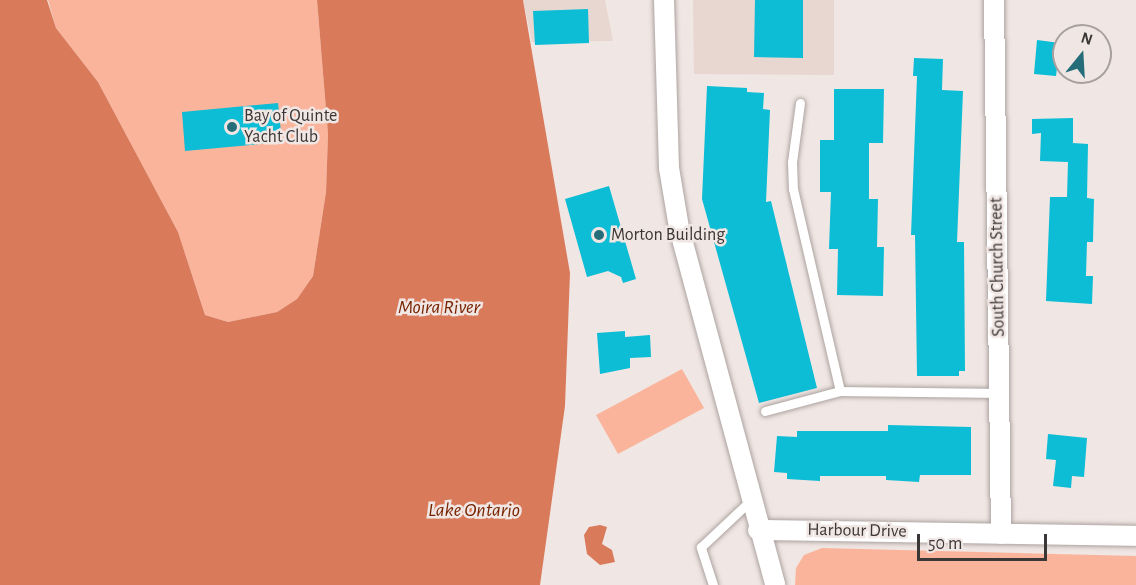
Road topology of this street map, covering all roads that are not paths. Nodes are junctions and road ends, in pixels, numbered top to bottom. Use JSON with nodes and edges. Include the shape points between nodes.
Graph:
{"nodes":[{"id":1,"x":664,"y":0,"type":"edge"},
{"id":2,"x":994,"y":0,"type":"edge"},
{"id":3,"x":800,"y":104,"type":"dead end"},
{"id":4,"x":840,"y":391,"type":"junction"},
{"id":5,"x":999,"y":393,"type":"junction"},
{"id":6,"x":765,"y":411,"type":"dead end"},
{"id":7,"x":751,"y":500,"type":"junction"},
{"id":8,"x":758,"y":530,"type":"junction"},
{"id":9,"x":1001,"y":534,"type":"junction"},
{"id":10,"x":1136,"y":536,"type":"edge"},
{"id":11,"x":711,"y":584,"type":"edge"},
{"id":12,"x":775,"y":585,"type":"edge"}],
"edges":[{"from":1,"to":7,"type":"street","via":[[669,168],[679,228]]},
{"from":2,"to":5,"type":"street","name":"South Church Street"},
{"from":3,"to":4,"type":"lane","via":[[792,162],[793,189]]},
{"from":4,"to":5,"type":"lane"},
{"from":4,"to":6,"type":"lane"},
{"from":5,"to":9,"type":"street","name":"South Church Street"},
{"from":7,"to":8,"type":"street"},
{"from":7,"to":11,"type":"lane","via":[[701,546]]},
{"from":8,"to":9,"type":"street","name":"Harbour Drive"},
{"from":8,"to":12,"type":"street"},
{"from":9,"to":10,"type":"street","name":"Harbour Drive"}]}
